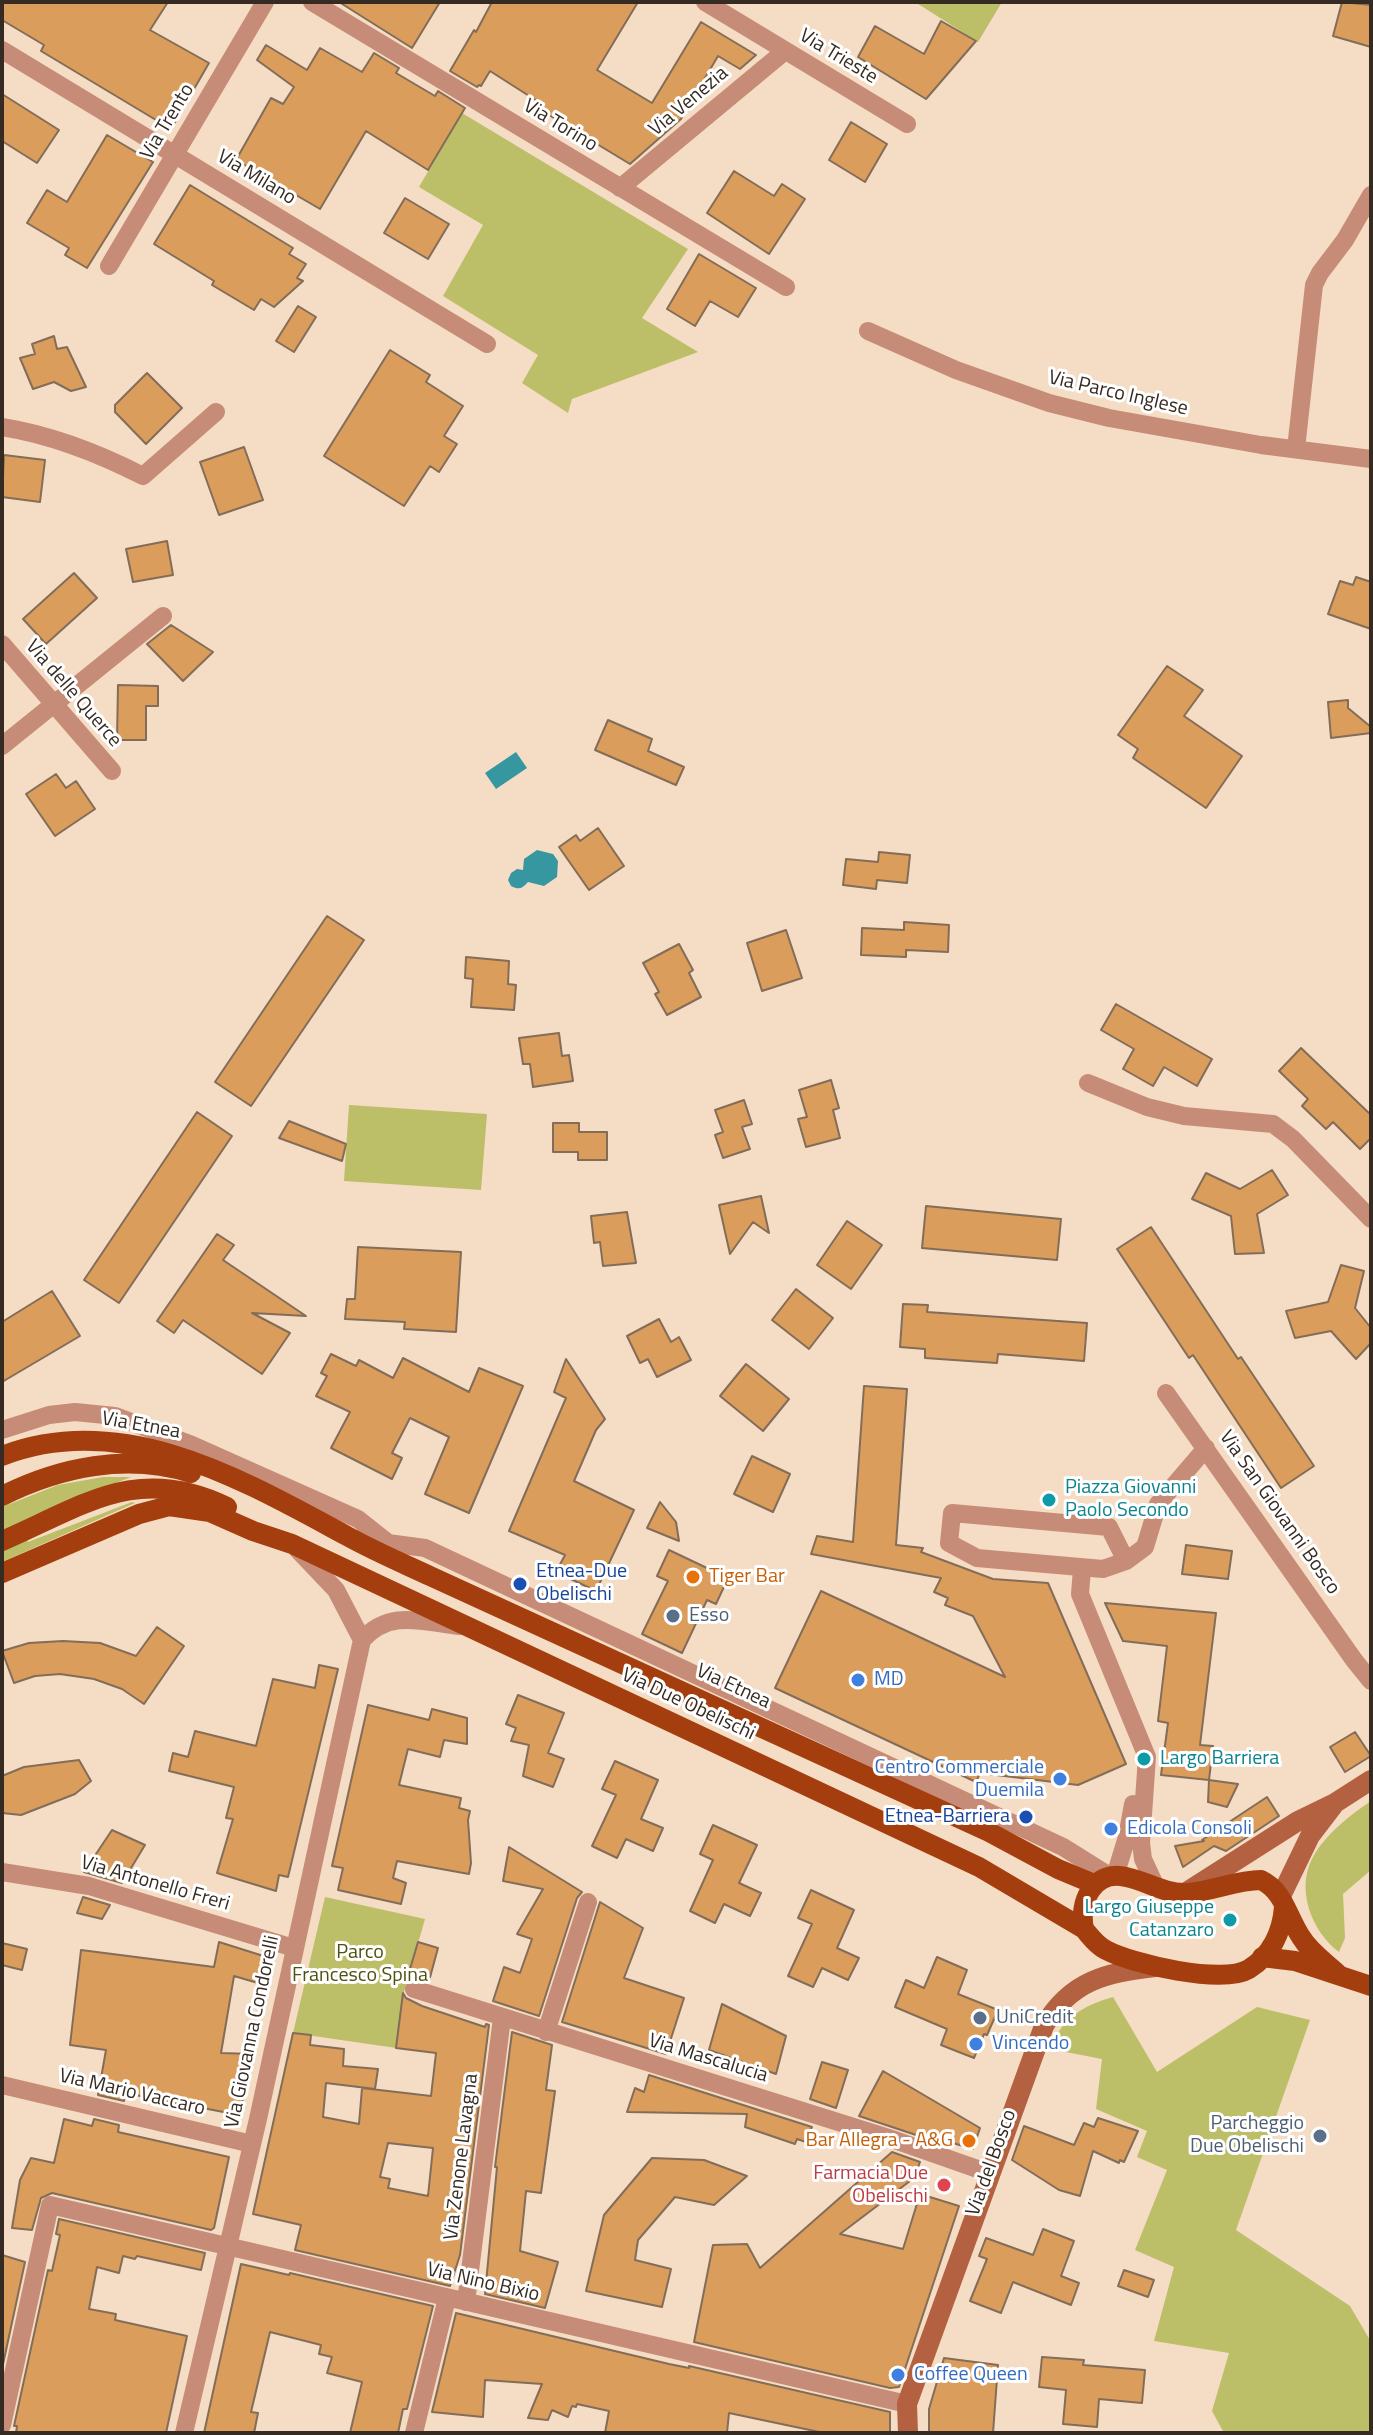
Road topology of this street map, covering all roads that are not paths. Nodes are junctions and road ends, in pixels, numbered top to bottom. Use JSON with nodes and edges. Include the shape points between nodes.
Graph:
{"nodes":[{"id":1,"x":265,"y":2,"type":"edge"},
{"id":2,"x":312,"y":2,"type":"edge"},
{"id":3,"x":705,"y":2,"type":"edge"},
{"id":4,"x":2,"y":50,"type":"edge"},
{"id":5,"x":785,"y":51,"type":"junction"},
{"id":6,"x":907,"y":124,"type":"dead end"},
{"id":7,"x":174,"y":154,"type":"junction"},
{"id":8,"x":620,"y":188,"type":"junction"},
{"id":9,"x":1371,"y":195,"type":"edge"},
{"id":10,"x":109,"y":266,"type":"dead end"},
{"id":11,"x":786,"y":287,"type":"dead end"},
{"id":12,"x":868,"y":331,"type":"dead end"},
{"id":13,"x":487,"y":344,"type":"dead end"},
{"id":14,"x":216,"y":412,"type":"dead end"},
{"id":15,"x":2,"y":427,"type":"edge"},
{"id":16,"x":1296,"y":449,"type":"junction"},
{"id":17,"x":1371,"y":459,"type":"edge"},
{"id":18,"x":163,"y":616,"type":"dead end"},
{"id":19,"x":2,"y":644,"type":"edge"},
{"id":20,"x":52,"y":704,"type":"junction"},
{"id":21,"x":2,"y":746,"type":"edge"},
{"id":22,"x":112,"y":771,"type":"dead end"},
{"id":23,"x":1088,"y":1083,"type":"dead end"},
{"id":24,"x":1371,"y":1219,"type":"edge"},
{"id":25,"x":1166,"y":1393,"type":"dead end"},
{"id":26,"x":2,"y":1430,"type":"edge"},
{"id":27,"x":1206,"y":1448,"type":"junction"},
{"id":28,"x":2,"y":1456,"type":"edge"},
{"id":29,"x":2,"y":1496,"type":"edge"},
{"id":30,"x":350,"y":1538,"type":"junction"},
{"id":31,"x":2,"y":1541,"type":"edge"},
{"id":32,"x":388,"y":1543,"type":"junction"},
{"id":33,"x":292,"y":1544,"type":"junction"},
{"id":34,"x":1126,"y":1561,"type":"junction"},
{"id":35,"x":1082,"y":1569,"type":"junction"},
{"id":36,"x":2,"y":1573,"type":"edge"},
{"id":37,"x":430,"y":1576,"type":"junction"},
{"id":38,"x":467,"y":1627,"type":"junction"},
{"id":39,"x":362,"y":1640,"type":"junction"},
{"id":40,"x":605,"y":1643,"type":"junction"},
{"id":41,"x":1354,"y":1660,"type":"junction"},
{"id":42,"x":1371,"y":1681,"type":"edge"},
{"id":43,"x":1371,"y":1697,"type":"edge"},
{"id":44,"x":1123,"y":1704,"type":"junction"},
{"id":45,"x":1371,"y":1780,"type":"edge"},
{"id":46,"x":1335,"y":1803,"type":"junction"},
{"id":47,"x":2,"y":1872,"type":"edge"},
{"id":48,"x":1107,"y":1879,"type":"junction"},
{"id":49,"x":1156,"y":1887,"type":"junction"},
{"id":50,"x":1185,"y":1893,"type":"junction"},
{"id":51,"x":1282,"y":1901,"type":"junction"},
{"id":52,"x":588,"y":1902,"type":"dead end"},
{"id":53,"x":1084,"y":1929,"type":"junction"},
{"id":54,"x":294,"y":1948,"type":"junction"},
{"id":55,"x":1262,"y":1957,"type":"junction"},
{"id":56,"x":1160,"y":1967,"type":"junction"},
{"id":57,"x":1338,"y":1974,"type":"junction"},
{"id":58,"x":1371,"y":1986,"type":"edge"},
{"id":59,"x":414,"y":1989,"type":"dead end"},
{"id":60,"x":502,"y":2018,"type":"junction"},
{"id":61,"x":546,"y":2032,"type":"junction"},
{"id":62,"x":2,"y":2085,"type":"edge"},
{"id":63,"x":252,"y":2144,"type":"junction"},
{"id":64,"x":989,"y":2173,"type":"junction"},
{"id":65,"x":228,"y":2246,"type":"junction"},
{"id":66,"x":447,"y":2298,"type":"junction"},
{"id":67,"x":466,"y":2302,"type":"junction"},
{"id":68,"x":907,"y":2404,"type":"junction"},
{"id":69,"x":2,"y":2425,"type":"edge"},
{"id":70,"x":184,"y":2433,"type":"edge"},
{"id":71,"x":414,"y":2433,"type":"edge"},
{"id":72,"x":908,"y":2433,"type":"edge"}],
"edges":[{"from":1,"to":7,"type":"street","name":"Via Trento"},
{"from":2,"to":8,"type":"street","name":"Via Torino"},
{"from":3,"to":5,"type":"street","name":"Via Trieste"},
{"from":4,"to":7,"type":"street","name":"Via Milano"},
{"from":5,"to":6,"type":"street","name":"Via Trieste"},
{"from":5,"to":8,"type":"street","name":"Via Venezia"},
{"from":7,"to":10,"type":"street","name":"Via Trento"},
{"from":7,"to":13,"type":"street","name":"Via Milano"},
{"from":8,"to":11,"type":"street","name":"Via Torino"},
{"from":9,"to":16,"type":"street","via":[[1314,285]]},
{"from":12,"to":16,"type":"street","name":"Via Parco Inglese","via":[[1049,403]]},
{"from":14,"to":15,"type":"street","via":[[143,476],[99,454]]},
{"from":16,"to":17,"type":"street","name":"Via Parco Inglese"},
{"from":18,"to":20,"type":"street"},
{"from":19,"to":20,"type":"street","name":"Via delle Querce"},
{"from":20,"to":21,"type":"street"},
{"from":20,"to":22,"type":"street","name":"Via delle Querce"},
{"from":23,"to":24,"type":"street","via":[[1184,1116],[1273,1124]]},
{"from":25,"to":27,"type":"street","name":"Via San Giovanni Bosco"},
{"from":26,"to":32,"type":"street","via":[[49,1415],[115,1416],[358,1519]]},
{"from":27,"to":34,"type":"street","via":[[1158,1504],[1145,1547]]},
{"from":27,"to":41,"type":"street","name":"Via San Giovanni Bosco"},
{"from":28,"to":30,"type":"main road","name":"Via Etnea","via":[[39,1445],[93,1440],[160,1451],[209,1467]]},
{"from":29,"to":30,"type":"main road","name":"Via Etnea","via":[[70,1469],[164,1467],[207,1477]]},
{"from":30,"to":32,"type":"street"},
{"from":30,"to":37,"type":"main road","name":"Via Etnea"},
{"from":31,"to":33,"type":"main road","name":"Via Due Obelischi","via":[[113,1494],[154,1487],[204,1496]]},
{"from":32,"to":37,"type":"street"},
{"from":32,"to":40,"type":"street","via":[[425,1548]]},
{"from":33,"to":36,"type":"main road","name":"Via Due Obelischi","via":[[210,1512],[169,1506]]},
{"from":33,"to":38,"type":"main road","name":"Via Due Obelischi"},
{"from":33,"to":39,"type":"street","via":[[336,1590]]},
{"from":34,"to":35,"type":"street"},
{"from":34,"to":35,"type":"street","via":[[1109,1527],[952,1513],[949,1543],[977,1558]]},
{"from":35,"to":44,"type":"street","via":[[1080,1594]]},
{"from":37,"to":40,"type":"main road","name":"Via Etnea"},
{"from":38,"to":39,"type":"street","via":[[396,1620],[374,1627]]},
{"from":38,"to":53,"type":"main road","name":"Via Due Obelischi","via":[[979,1867]]},
{"from":39,"to":54,"type":"street","name":"Via Giovanna Condorelli"},
{"from":40,"to":48,"type":"main road","name":"Via Etnea","via":[[1058,1869]]},
{"from":41,"to":42,"type":"street"},
{"from":41,"to":43,"type":"street"},
{"from":44,"to":48,"type":"street","via":[[1138,1762],[1131,1821]]},
{"from":44,"to":49,"type":"street","via":[[1147,1757],[1141,1843],[1147,1873]]},
{"from":45,"to":46,"type":"main road"},
{"from":46,"to":50,"type":"main road"},
{"from":46,"to":51,"type":"main road","via":[[1310,1836]]},
{"from":47,"to":54,"type":"street","name":"Via Antonello Freri","via":[[89,1886]]},
{"from":48,"to":49,"type":"main road","name":"Via Etnea","via":[[1130,1878]]},
{"from":48,"to":53,"type":"main road","via":[[1086,1894]]},
{"from":49,"to":50,"type":"main road","name":"Via Etnea"},
{"from":50,"to":51,"type":"main road","via":[[1261,1880]]},
{"from":51,"to":55,"type":"main road","via":[[1277,1938]]},
{"from":51,"to":57,"type":"main road","via":[[1302,1939]]},
{"from":52,"to":61,"type":"street"},
{"from":53,"to":56,"type":"main road","name":"Via Due Obelischi","via":[[1108,1951]]},
{"from":54,"to":63,"type":"street","name":"Via Giovanna Condorelli"},
{"from":55,"to":56,"type":"main road","name":"Via Due Obelischi","via":[[1248,1969],[1225,1975]]},
{"from":55,"to":57,"type":"main road","via":[[1281,1957]]},
{"from":56,"to":64,"type":"main road","name":"Via del Bosco","via":[[1103,1975],[1080,1986],[1053,2010],[1040,2032]]},
{"from":57,"to":58,"type":"main road"},
{"from":59,"to":60,"type":"street","name":"Via Mascalucia"},
{"from":60,"to":61,"type":"street","name":"Via Mascalucia"},
{"from":60,"to":67,"type":"street","name":"Via Zenone Lavagna"},
{"from":61,"to":64,"type":"street","name":"Via Mascalucia"},
{"from":62,"to":63,"type":"street","name":"Via Mario Vaccaro"},
{"from":63,"to":65,"type":"street","name":"Via Giovanna Condorelli"},
{"from":64,"to":68,"type":"main road","name":"Via del Bosco"},
{"from":65,"to":66,"type":"street","name":"Via Nino Bixio"},
{"from":65,"to":69,"type":"street","name":"Via Nino Bixio","via":[[50,2205]]},
{"from":65,"to":70,"type":"street","name":"Via Giovanna Condorelli"},
{"from":66,"to":67,"type":"street","name":"Via Nino Bixio"},
{"from":66,"to":71,"type":"street"},
{"from":67,"to":68,"type":"street","name":"Via Nino Bixio"},
{"from":68,"to":72,"type":"main road","name":"Via del Bosco"}]}
